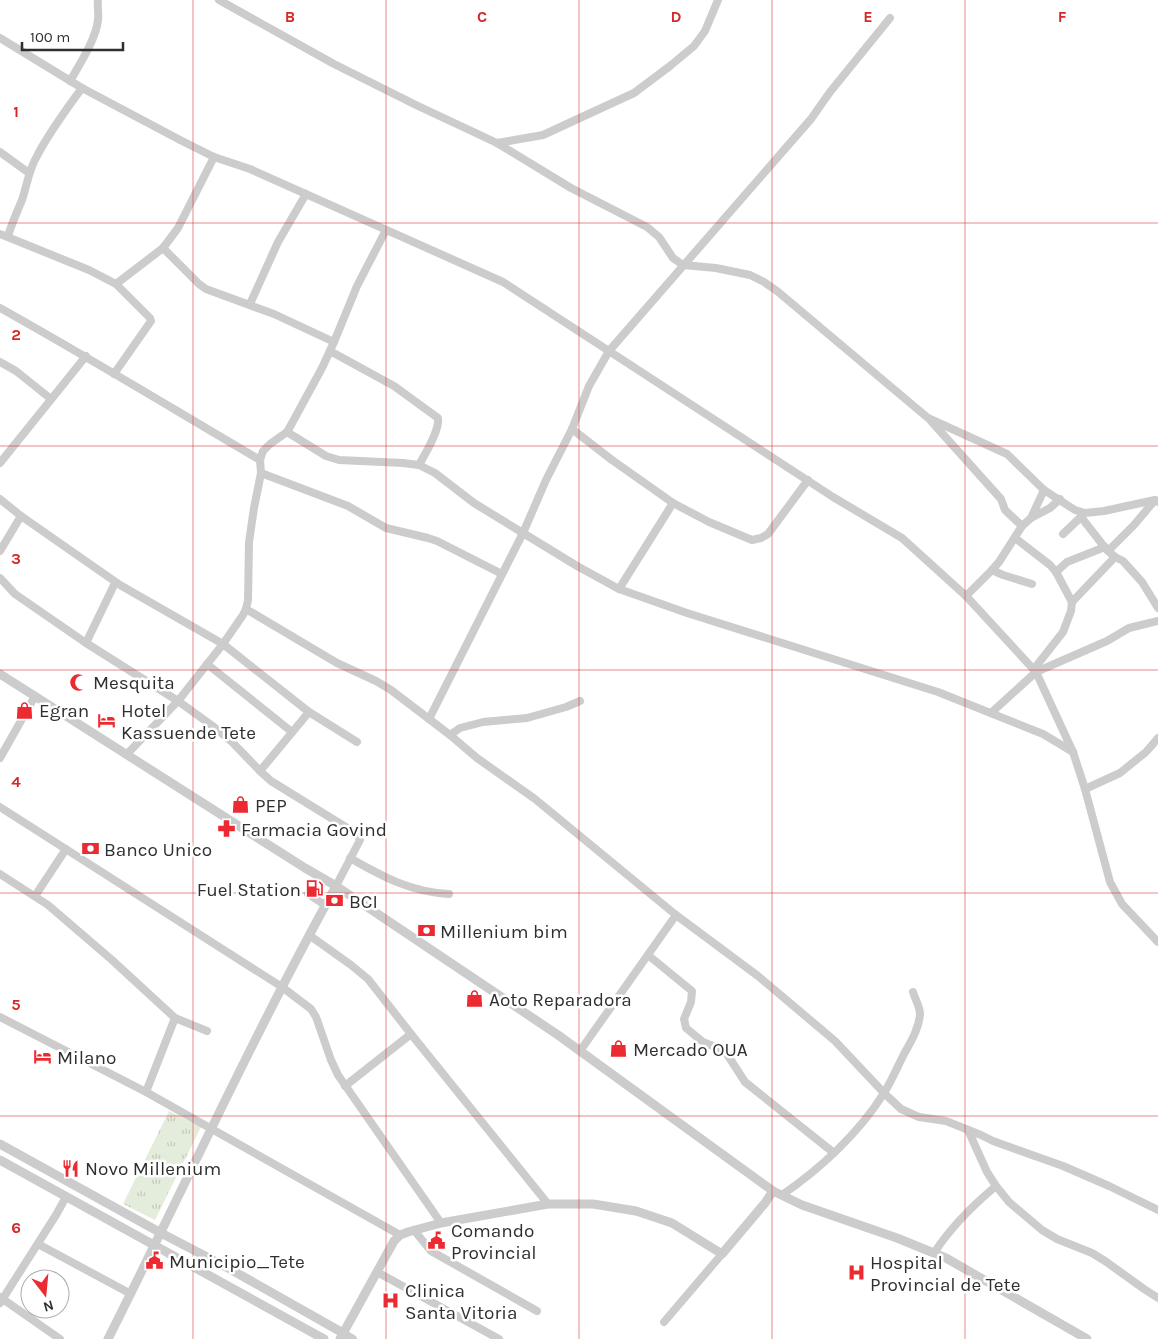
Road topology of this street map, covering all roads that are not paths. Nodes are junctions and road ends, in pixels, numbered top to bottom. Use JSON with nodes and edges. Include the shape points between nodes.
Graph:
{"nodes":[{"id":1,"x":98,"y":0,"type":"edge"},
{"id":2,"x":219,"y":0,"type":"edge"},
{"id":3,"x":718,"y":0,"type":"edge"},
{"id":4,"x":890,"y":18,"type":"dead end"},
{"id":5,"x":0,"y":38,"type":"edge"},
{"id":6,"x":70,"y":81,"type":"junction"},
{"id":7,"x":82,"y":88,"type":"junction"},
{"id":8,"x":497,"y":144,"type":"junction"},
{"id":9,"x":0,"y":152,"type":"edge"},
{"id":10,"x":214,"y":157,"type":"junction"},
{"id":11,"x":30,"y":173,"type":"junction"},
{"id":12,"x":306,"y":194,"type":"junction"},
{"id":13,"x":386,"y":230,"type":"junction"},
{"id":14,"x":4,"y":235,"type":"edge"},
{"id":15,"x":163,"y":248,"type":"junction"},
{"id":16,"x":684,"y":265,"type":"junction"},
{"id":17,"x":116,"y":284,"type":"junction"},
{"id":18,"x":250,"y":304,"type":"junction"},
{"id":19,"x":0,"y":308,"type":"edge"},
{"id":20,"x":334,"y":342,"type":"junction"},
{"id":21,"x":330,"y":351,"type":"junction"},
{"id":22,"x":609,"y":351,"type":"junction"},
{"id":23,"x":86,"y":356,"type":"junction"},
{"id":24,"x":0,"y":362,"type":"edge"},
{"id":25,"x":114,"y":374,"type":"junction"},
{"id":26,"x":51,"y":399,"type":"junction"},
{"id":27,"x":928,"y":418,"type":"junction"},
{"id":28,"x":572,"y":429,"type":"junction"},
{"id":29,"x":287,"y":432,"type":"junction"},
{"id":30,"x":260,"y":460,"type":"junction"},
{"id":31,"x":0,"y":464,"type":"edge"},
{"id":32,"x":419,"y":465,"type":"junction"},
{"id":33,"x":261,"y":474,"type":"junction"},
{"id":34,"x":808,"y":480,"type":"junction"},
{"id":35,"x":1044,"y":490,"type":"junction"},
{"id":36,"x":0,"y":499,"type":"edge"},
{"id":37,"x":1060,"y":499,"type":"junction"},
{"id":38,"x":1156,"y":501,"type":"edge"},
{"id":39,"x":673,"y":503,"type":"junction"},
{"id":40,"x":1083,"y":515,"type":"junction"},
{"id":41,"x":21,"y":516,"type":"junction"},
{"id":42,"x":1031,"y":518,"type":"junction"},
{"id":43,"x":1022,"y":526,"type":"junction"},
{"id":44,"x":523,"y":534,"type":"junction"},
{"id":45,"x":1063,"y":534,"type":"dead end"},
{"id":46,"x":1015,"y":538,"type":"junction"},
{"id":47,"x":1106,"y":549,"type":"junction"},
{"id":48,"x":0,"y":551,"type":"edge"},
{"id":49,"x":1115,"y":557,"type":"junction"},
{"id":50,"x":992,"y":570,"type":"junction"},
{"id":51,"x":1056,"y":572,"type":"junction"},
{"id":52,"x":502,"y":574,"type":"junction"},
{"id":53,"x":0,"y":578,"type":"edge"},
{"id":54,"x":116,"y":583,"type":"junction"},
{"id":55,"x":1032,"y":584,"type":"dead end"},
{"id":56,"x":619,"y":589,"type":"junction"},
{"id":57,"x":966,"y":596,"type":"junction"},
{"id":58,"x":1072,"y":602,"type":"junction"},
{"id":59,"x":1158,"y":608,"type":"edge"},
{"id":60,"x":246,"y":609,"type":"junction"},
{"id":61,"x":1158,"y":621,"type":"edge"},
{"id":62,"x":86,"y":643,"type":"junction"},
{"id":63,"x":223,"y":644,"type":"junction"},
{"id":64,"x":208,"y":664,"type":"junction"},
{"id":65,"x":1035,"y":670,"type":"junction"},
{"id":66,"x":0,"y":674,"type":"edge"},
{"id":67,"x":35,"y":696,"type":"junction"},
{"id":68,"x":178,"y":701,"type":"junction"},
{"id":69,"x":580,"y":701,"type":"dead end"},
{"id":70,"x":309,"y":712,"type":"junction"},
{"id":71,"x":991,"y":713,"type":"junction"},
{"id":72,"x":428,"y":719,"type":"junction"},
{"id":73,"x":292,"y":732,"type":"junction"},
{"id":74,"x":450,"y":735,"type":"junction"},
{"id":75,"x":1158,"y":738,"type":"edge"},
{"id":76,"x":357,"y":742,"type":"dead end"},
{"id":77,"x":1073,"y":752,"type":"junction"},
{"id":78,"x":127,"y":754,"type":"junction"},
{"id":79,"x":0,"y":758,"type":"edge"},
{"id":80,"x":260,"y":771,"type":"junction"},
{"id":81,"x":1085,"y":789,"type":"junction"},
{"id":82,"x":0,"y":807,"type":"edge"},
{"id":83,"x":66,"y":849,"type":"junction"},
{"id":84,"x":350,"y":858,"type":"junction"},
{"id":85,"x":0,"y":874,"type":"edge"},
{"id":86,"x":336,"y":886,"type":"junction"},
{"id":87,"x":308,"y":894,"type":"dead end"},
{"id":88,"x":450,"y":894,"type":"dead end"},
{"id":89,"x":35,"y":896,"type":"junction"},
{"id":90,"x":325,"y":905,"type":"junction"},
{"id":91,"x":676,"y":915,"type":"junction"},
{"id":92,"x":309,"y":935,"type":"junction"},
{"id":93,"x":1158,"y":942,"type":"edge"},
{"id":94,"x":648,"y":955,"type":"junction"},
{"id":95,"x":282,"y":988,"type":"junction"},
{"id":96,"x":912,"y":992,"type":"dead end"},
{"id":97,"x":0,"y":1017,"type":"edge"},
{"id":98,"x":175,"y":1018,"type":"junction"},
{"id":99,"x":207,"y":1031,"type":"dead end"},
{"id":100,"x":411,"y":1034,"type":"junction"},
{"id":101,"x":580,"y":1051,"type":"junction"},
{"id":102,"x":345,"y":1086,"type":"junction"},
{"id":103,"x":146,"y":1092,"type":"junction"},
{"id":104,"x":884,"y":1093,"type":"junction"},
{"id":105,"x":211,"y":1129,"type":"junction"},
{"id":106,"x":968,"y":1130,"type":"junction"},
{"id":107,"x":0,"y":1144,"type":"edge"},
{"id":108,"x":834,"y":1152,"type":"junction"},
{"id":109,"x":0,"y":1160,"type":"edge"},
{"id":110,"x":996,"y":1186,"type":"junction"},
{"id":111,"x":773,"y":1190,"type":"junction"},
{"id":112,"x":782,"y":1195,"type":"junction"},
{"id":113,"x":66,"y":1197,"type":"junction"},
{"id":114,"x":548,"y":1204,"type":"junction"},
{"id":115,"x":1158,"y":1210,"type":"edge"},
{"id":116,"x":441,"y":1223,"type":"junction"},
{"id":117,"x":414,"y":1230,"type":"junction"},
{"id":118,"x":161,"y":1233,"type":"junction"},
{"id":119,"x":400,"y":1235,"type":"junction"},
{"id":120,"x":38,"y":1244,"type":"junction"},
{"id":121,"x":155,"y":1246,"type":"junction"},
{"id":122,"x":934,"y":1253,"type":"junction"},
{"id":123,"x":722,"y":1254,"type":"junction"},
{"id":124,"x":377,"y":1272,"type":"junction"},
{"id":125,"x":131,"y":1294,"type":"junction"},
{"id":126,"x":1158,"y":1298,"type":"edge"},
{"id":127,"x":1,"y":1299,"type":"edge"},
{"id":128,"x":537,"y":1312,"type":"dead end"},
{"id":129,"x":664,"y":1322,"type":"dead end"},
{"id":130,"x":342,"y":1336,"type":"edge"},
{"id":131,"x":60,"y":1339,"type":"edge"},
{"id":132,"x":108,"y":1339,"type":"edge"},
{"id":133,"x":324,"y":1339,"type":"edge"},
{"id":134,"x":353,"y":1339,"type":"edge"},
{"id":135,"x":499,"y":1339,"type":"edge"},
{"id":136,"x":1087,"y":1339,"type":"edge"}],
"edges":[{"from":1,"to":6,"type":"street","via":[[97,25]]},
{"from":2,"to":8,"type":"street","via":[[334,64]]},
{"from":3,"to":8,"type":"street","via":[[705,32],[694,46],[634,93],[543,135]]},
{"from":4,"to":16,"type":"street","via":[[811,118]]},
{"from":5,"to":6,"type":"street"},
{"from":6,"to":7,"type":"street"},
{"from":7,"to":10,"type":"street"},
{"from":7,"to":11,"type":"street","via":[[50,132]]},
{"from":8,"to":16,"type":"street","via":[[570,188],[647,228],[673,258]]},
{"from":9,"to":11,"type":"street"},
{"from":10,"to":12,"type":"street"},
{"from":10,"to":15,"type":"street","via":[[178,228]]},
{"from":11,"to":14,"type":"street","via":[[22,200]]},
{"from":12,"to":13,"type":"street"},
{"from":12,"to":18,"type":"street","via":[[278,242]]},
{"from":13,"to":20,"type":"street","via":[[357,286]]},
{"from":13,"to":22,"type":"street","via":[[503,282]]},
{"from":14,"to":17,"type":"street"},
{"from":15,"to":17,"type":"street"},
{"from":15,"to":18,"type":"street","via":[[206,289]]},
{"from":16,"to":22,"type":"street"},
{"from":16,"to":27,"type":"street","via":[[750,275],[764,282]]},
{"from":17,"to":25,"type":"street","via":[[151,321]]},
{"from":18,"to":20,"type":"street"},
{"from":19,"to":23,"type":"street"},
{"from":20,"to":21,"type":"street"},
{"from":21,"to":29,"type":"street"},
{"from":21,"to":32,"type":"street","via":[[394,386],[438,418],[436,431]]},
{"from":22,"to":28,"type":"street","via":[[589,386]]},
{"from":22,"to":34,"type":"street"},
{"from":23,"to":25,"type":"street"},
{"from":23,"to":26,"type":"street"},
{"from":24,"to":26,"type":"street"},
{"from":25,"to":30,"type":"street"},
{"from":26,"to":31,"type":"street"},
{"from":27,"to":35,"type":"street","via":[[1007,454]]},
{"from":27,"to":43,"type":"street"},
{"from":28,"to":39,"type":"street"},
{"from":28,"to":44,"type":"street"},
{"from":29,"to":30,"type":"street","via":[[263,451]]},
{"from":29,"to":32,"type":"street","via":[[326,456],[339,460]]},
{"from":30,"to":33,"type":"street"},
{"from":32,"to":44,"type":"street"},
{"from":33,"to":52,"type":"street","via":[[348,506],[386,528],[437,541]]},
{"from":33,"to":60,"type":"street","via":[[251,525]]},
{"from":34,"to":39,"type":"street","via":[[768,534],[752,540]]},
{"from":34,"to":57,"type":"street","via":[[902,538]]},
{"from":35,"to":37,"type":"street"},
{"from":35,"to":42,"type":"street"},
{"from":36,"to":41,"type":"street"},
{"from":37,"to":40,"type":"street"},
{"from":37,"to":42,"type":"street"},
{"from":38,"to":40,"type":"street"},
{"from":38,"to":47,"type":"street"},
{"from":39,"to":56,"type":"street"},
{"from":40,"to":45,"type":"street"},
{"from":40,"to":47,"type":"street"},
{"from":41,"to":48,"type":"street"},
{"from":41,"to":54,"type":"street"},
{"from":42,"to":43,"type":"street"},
{"from":43,"to":46,"type":"street"},
{"from":44,"to":52,"type":"street"},
{"from":44,"to":56,"type":"street"},
{"from":46,"to":50,"type":"street"},
{"from":46,"to":51,"type":"street"},
{"from":47,"to":49,"type":"street"},
{"from":47,"to":51,"type":"street","via":[[1067,562]]},
{"from":49,"to":58,"type":"street"},
{"from":49,"to":59,"type":"street","via":[[1123,561],[1142,582]]},
{"from":50,"to":55,"type":"street"},
{"from":50,"to":57,"type":"street"},
{"from":51,"to":58,"type":"street"},
{"from":52,"to":72,"type":"street"},
{"from":53,"to":62,"type":"street","via":[[15,594]]},
{"from":54,"to":62,"type":"street"},
{"from":54,"to":63,"type":"street"},
{"from":56,"to":71,"type":"street","via":[[938,692]]},
{"from":57,"to":65,"type":"street"},
{"from":58,"to":65,"type":"street","via":[[1063,632]]},
{"from":60,"to":63,"type":"street"},
{"from":60,"to":72,"type":"street","via":[[337,663],[391,690]]},
{"from":61,"to":65,"type":"street","via":[[1129,628],[1107,641]]},
{"from":62,"to":68,"type":"street"},
{"from":63,"to":64,"type":"street"},
{"from":63,"to":70,"type":"street"},
{"from":64,"to":68,"type":"street"},
{"from":64,"to":73,"type":"street"},
{"from":65,"to":71,"type":"street"},
{"from":65,"to":77,"type":"street"},
{"from":66,"to":67,"type":"street"},
{"from":67,"to":78,"type":"street"},
{"from":67,"to":79,"type":"street"},
{"from":68,"to":78,"type":"street"},
{"from":68,"to":80,"type":"street","via":[[224,734]]},
{"from":69,"to":74,"type":"street","via":[[527,718],[483,722],[460,728]]},
{"from":70,"to":73,"type":"street"},
{"from":70,"to":76,"type":"street"},
{"from":71,"to":77,"type":"street","via":[[1043,734]]},
{"from":72,"to":74,"type":"street"},
{"from":73,"to":80,"type":"street"},
{"from":74,"to":91,"type":"street","via":[[549,810]]},
{"from":75,"to":81,"type":"street","via":[[1120,773]]},
{"from":77,"to":81,"type":"street"},
{"from":78,"to":86,"type":"street"},
{"from":80,"to":84,"type":"street","via":[[283,789],[357,834],[360,840]]},
{"from":81,"to":93,"type":"street","via":[[1110,882],[1122,904]]},
{"from":82,"to":83,"type":"street"},
{"from":83,"to":89,"type":"street"},
{"from":83,"to":95,"type":"street"},
{"from":84,"to":86,"type":"street"},
{"from":84,"to":88,"type":"street","via":[[401,884]]},
{"from":85,"to":89,"type":"street"},
{"from":86,"to":90,"type":"street"},
{"from":86,"to":101,"type":"street"},
{"from":87,"to":90,"type":"street"},
{"from":89,"to":98,"type":"street","via":[[48,904]]},
{"from":90,"to":92,"type":"street"},
{"from":91,"to":94,"type":"street"},
{"from":91,"to":104,"type":"street","via":[[758,976],[835,1041]]},
{"from":92,"to":95,"type":"street"},
{"from":92,"to":100,"type":"street","via":[[368,979]]},
{"from":94,"to":101,"type":"street"},
{"from":94,"to":108,"type":"street","via":[[692,991],[684,1020],[686,1028],[703,1042],[725,1051],[745,1082]]},
{"from":95,"to":102,"type":"street","via":[[311,1009]]},
{"from":95,"to":105,"type":"street"},
{"from":96,"to":104,"type":"street","via":[[920,1011],[918,1024]]},
{"from":97,"to":103,"type":"street"},
{"from":98,"to":99,"type":"street"},
{"from":98,"to":103,"type":"street"},
{"from":100,"to":102,"type":"street"},
{"from":100,"to":114,"type":"street"},
{"from":101,"to":111,"type":"street"},
{"from":102,"to":116,"type":"street"},
{"from":103,"to":105,"type":"street"},
{"from":104,"to":106,"type":"street","via":[[910,1114]]},
{"from":104,"to":108,"type":"street","via":[[860,1126]]},
{"from":105,"to":118,"type":"street"},
{"from":105,"to":119,"type":"street"},
{"from":106,"to":110,"type":"street"},
{"from":106,"to":115,"type":"street","via":[[1064,1166]]},
{"from":107,"to":118,"type":"street"},
{"from":108,"to":112,"type":"street"},
{"from":109,"to":113,"type":"street"},
{"from":110,"to":122,"type":"street","via":[[956,1224]]},
{"from":110,"to":126,"type":"street","via":[[1009,1202],[1042,1230],[1105,1260]]},
{"from":111,"to":112,"type":"street"},
{"from":111,"to":123,"type":"street","via":[[766,1203]]},
{"from":112,"to":122,"type":"street"},
{"from":113,"to":120,"type":"street"},
{"from":113,"to":121,"type":"street"},
{"from":114,"to":116,"type":"street"},
{"from":114,"to":123,"type":"street","via":[[593,1204],[636,1210],[672,1223]]},
{"from":116,"to":117,"type":"street"},
{"from":117,"to":119,"type":"street"},
{"from":117,"to":128,"type":"street","via":[[431,1251]]},
{"from":118,"to":121,"type":"street"},
{"from":118,"to":130,"type":"street","via":[[230,1269]]},
{"from":119,"to":124,"type":"street"},
{"from":120,"to":125,"type":"street"},
{"from":120,"to":127,"type":"street"},
{"from":121,"to":125,"type":"street"},
{"from":121,"to":133,"type":"street"},
{"from":122,"to":136,"type":"street"},
{"from":123,"to":129,"type":"street"},
{"from":124,"to":130,"type":"street"},
{"from":124,"to":135,"type":"street"},
{"from":125,"to":132,"type":"street"},
{"from":127,"to":131,"type":"street"},
{"from":130,"to":134,"type":"street"}]}
